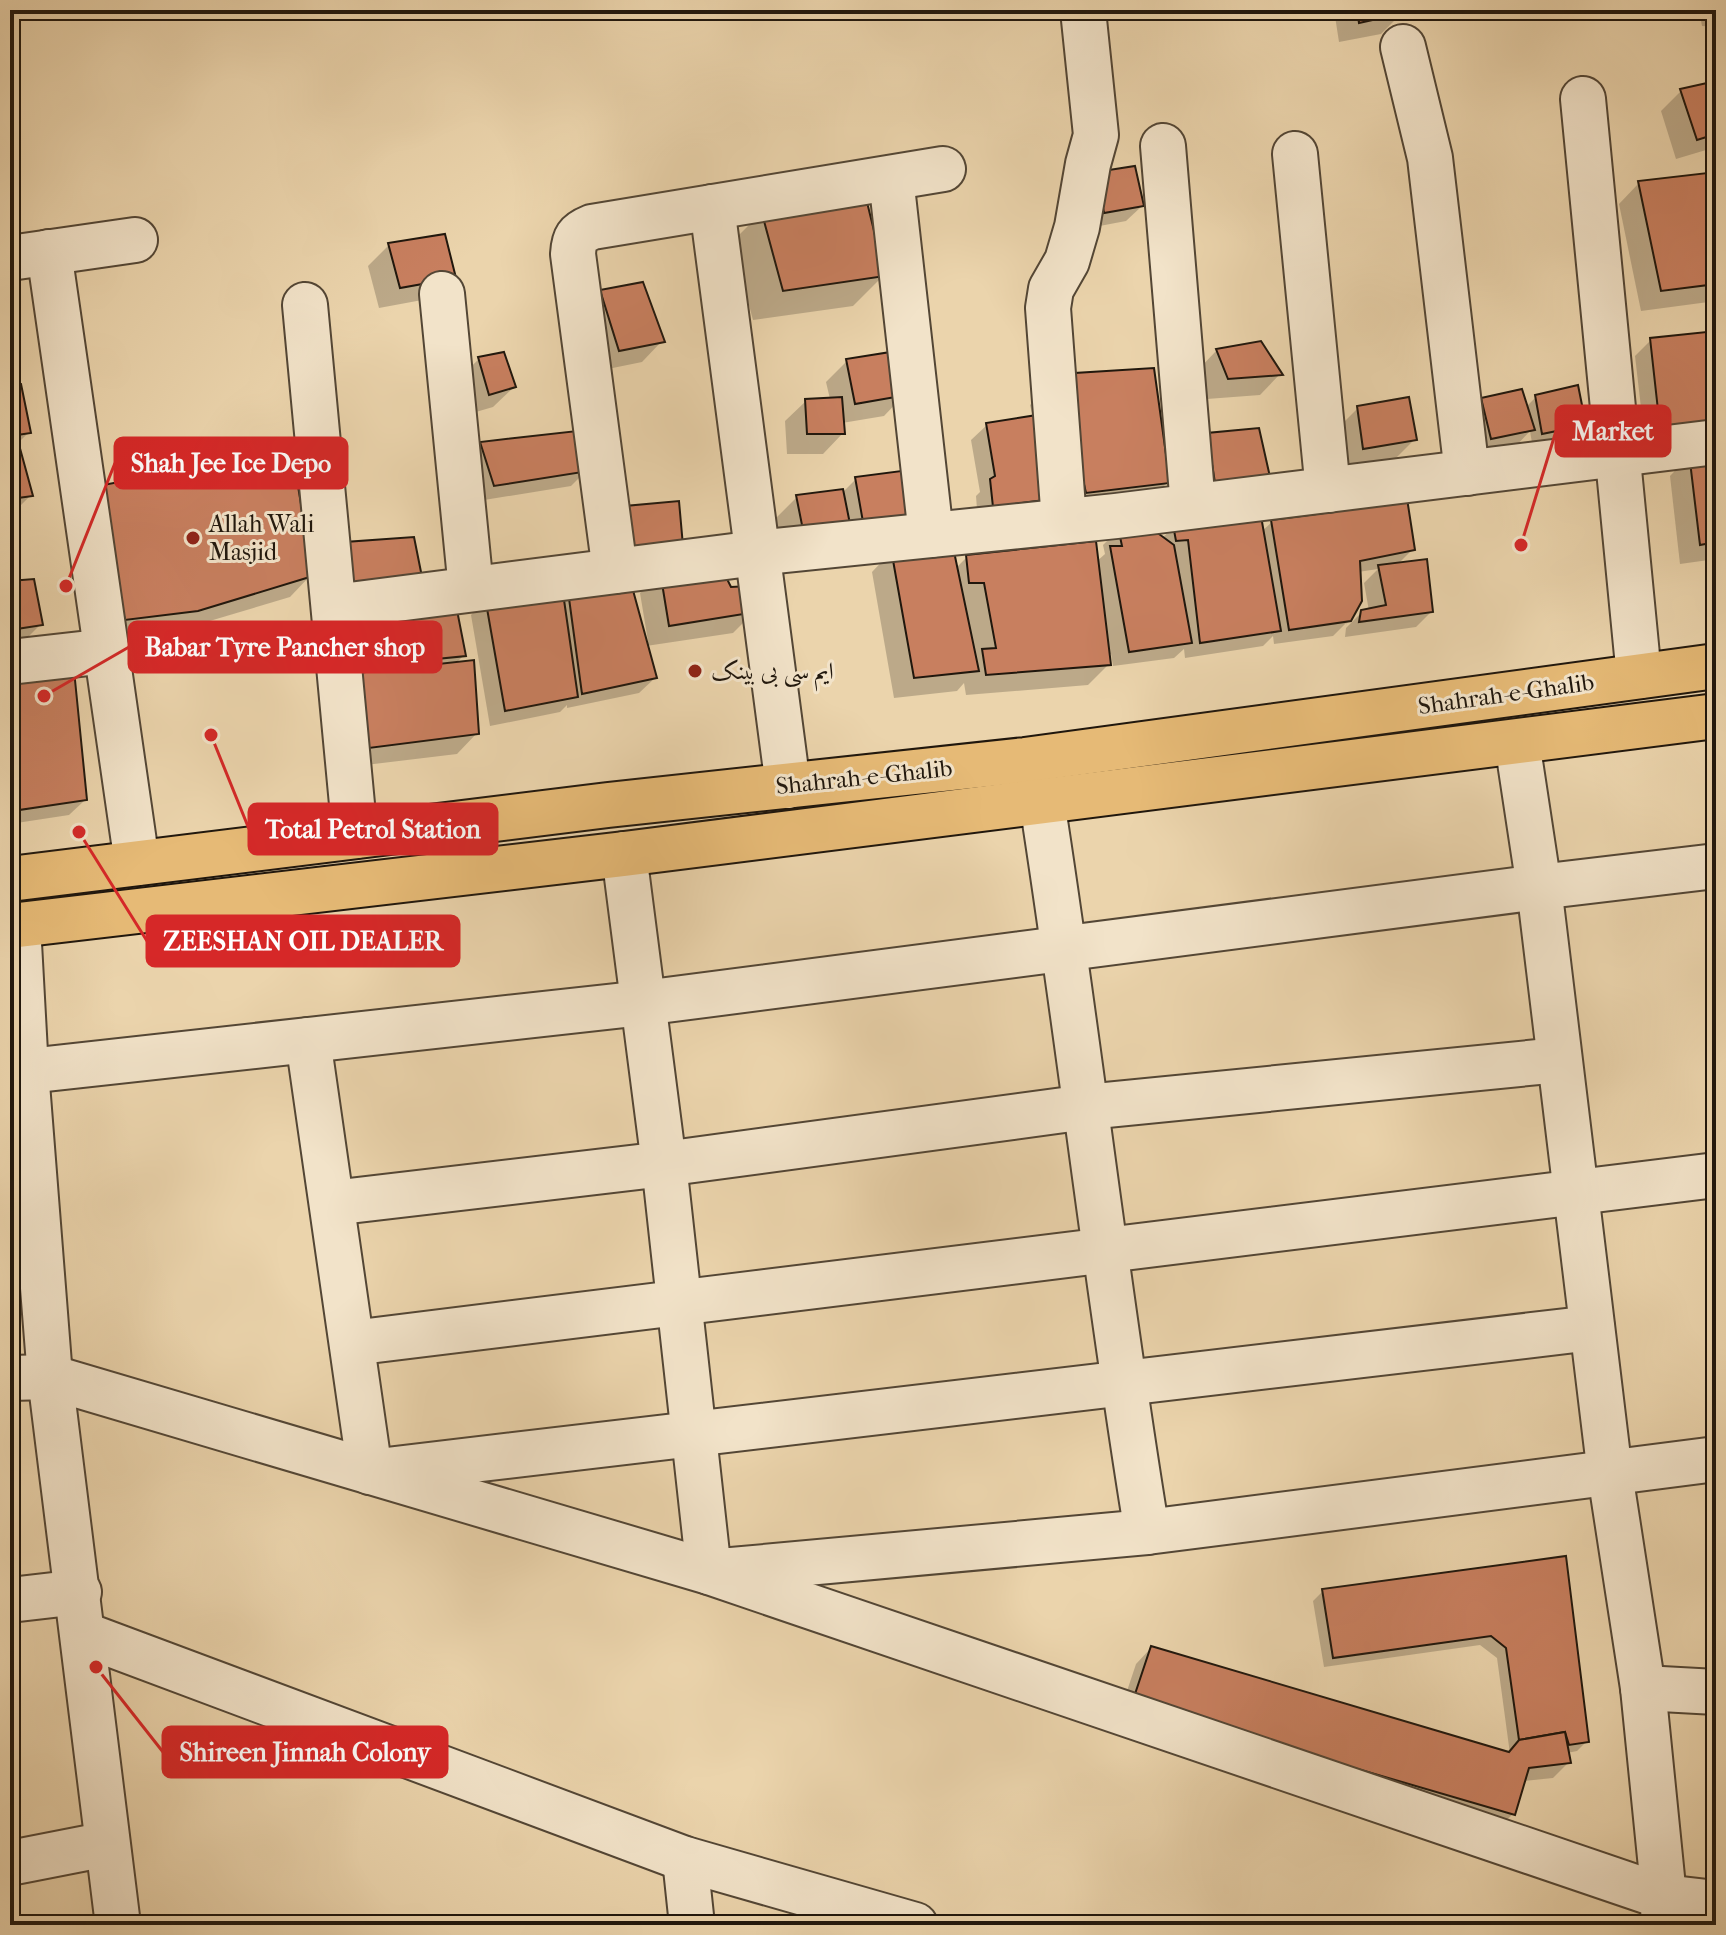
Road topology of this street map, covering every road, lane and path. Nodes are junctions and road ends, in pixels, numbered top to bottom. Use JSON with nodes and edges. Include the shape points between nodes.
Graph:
{"nodes":[{"id":1,"x":1083,"y":10,"type":"edge"},
{"id":2,"x":1403,"y":47,"type":"dead end"},
{"id":3,"x":1583,"y":99,"type":"dead end"},
{"id":4,"x":1163,"y":146,"type":"dead end"},
{"id":5,"x":1295,"y":154,"type":"dead end"},
{"id":6,"x":943,"y":169,"type":"dead end"},
{"id":7,"x":891,"y":178,"type":"junction"},
{"id":8,"x":712,"y":207,"type":"junction"},
{"id":9,"x":135,"y":240,"type":"dead end"},
{"id":10,"x":30,"y":255,"type":"edge"},
{"id":11,"x":442,"y":294,"type":"dead end"},
{"id":12,"x":305,"y":305,"type":"dead end"},
{"id":13,"x":1716,"y":442,"type":"edge"},
{"id":14,"x":1617,"y":455,"type":"junction"},
{"id":15,"x":1467,"y":473,"type":"junction"},
{"id":16,"x":1328,"y":490,"type":"junction"},
{"id":17,"x":1193,"y":506,"type":"junction"},
{"id":18,"x":1064,"y":521,"type":"junction"},
{"id":19,"x":931,"y":535,"type":"junction"},
{"id":20,"x":757,"y":553,"type":"junction"},
{"id":21,"x":615,"y":571,"type":"junction"},
{"id":22,"x":471,"y":589,"type":"junction"},
{"id":23,"x":334,"y":607,"type":"junction"},
{"id":24,"x":107,"y":651,"type":"junction"},
{"id":25,"x":10,"y":662,"type":"edge"},
{"id":26,"x":1716,"y":666,"type":"edge"},
{"id":27,"x":1639,"y":676,"type":"junction"},
{"id":28,"x":1716,"y":716,"type":"edge"},
{"id":29,"x":1517,"y":742,"type":"junction"},
{"id":30,"x":788,"y":786,"type":"junction"},
{"id":31,"x":1042,"y":802,"type":"junction"},
{"id":32,"x":355,"y":836,"type":"junction"},
{"id":33,"x":624,"y":854,"type":"junction"},
{"id":34,"x":137,"y":863,"type":"junction"},
{"id":35,"x":1716,"y":866,"type":"edge"},
{"id":36,"x":10,"y":879,"type":"edge"},
{"id":37,"x":1539,"y":887,"type":"junction"},
{"id":38,"x":14,"y":925,"type":"edge"},
{"id":39,"x":1065,"y":950,"type":"junction"},
{"id":40,"x":643,"y":1003,"type":"junction"},
{"id":41,"x":308,"y":1040,"type":"junction"},
{"id":42,"x":1559,"y":1060,"type":"junction"},
{"id":43,"x":18,"y":1072,"type":"edge"},
{"id":44,"x":1086,"y":1107,"type":"junction"},
{"id":45,"x":664,"y":1164,"type":"junction"},
{"id":46,"x":1716,"y":1175,"type":"edge"},
{"id":47,"x":1575,"y":1193,"type":"junction"},
{"id":48,"x":332,"y":1203,"type":"junction"},
{"id":49,"x":1105,"y":1251,"type":"junction"},
{"id":50,"x":678,"y":1303,"type":"junction"},
{"id":51,"x":1592,"y":1328,"type":"junction"},
{"id":52,"x":352,"y":1343,"type":"junction"},
{"id":53,"x":30,"y":1378,"type":"edge"},
{"id":54,"x":1122,"y":1382,"type":"junction"},
{"id":55,"x":693,"y":1434,"type":"junction"},
{"id":56,"x":1716,"y":1459,"type":"edge"},
{"id":57,"x":370,"y":1472,"type":"junction"},
{"id":58,"x":1610,"y":1474,"type":"junction"},
{"id":59,"x":1147,"y":1532,"type":"junction"},
{"id":60,"x":709,"y":1572,"type":"junction"},
{"id":61,"x":10,"y":1600,"type":"edge"},
{"id":62,"x":81,"y":1613,"type":"junction"},
{"id":63,"x":1643,"y":1688,"type":"junction"},
{"id":64,"x":1716,"y":1692,"type":"edge"},
{"id":65,"x":107,"y":1844,"type":"junction"},
{"id":66,"x":685,"y":1859,"type":"junction"},
{"id":67,"x":10,"y":1863,"type":"edge"},
{"id":68,"x":1716,"y":1903,"type":"edge"},
{"id":69,"x":1664,"y":1911,"type":"edge"},
{"id":70,"x":118,"y":1925,"type":"edge"},
{"id":71,"x":692,"y":1925,"type":"edge"},
{"id":72,"x":915,"y":1925,"type":"edge"}],
"edges":[{"from":1,"to":18,"type":"street","via":[[1096,135],[1077,227],[1048,308]]},
{"from":2,"to":15,"type":"street","via":[[1430,158]]},
{"from":3,"to":14,"type":"street"},
{"from":4,"to":17,"type":"street"},
{"from":5,"to":16,"type":"street"},
{"from":6,"to":7,"type":"street"},
{"from":7,"to":8,"type":"street"},
{"from":7,"to":19,"type":"street"},
{"from":8,"to":20,"type":"street"},
{"from":8,"to":21,"type":"street","via":[[592,227],[578,232],[574,240]]},
{"from":9,"to":10,"type":"street"},
{"from":10,"to":24,"type":"street"},
{"from":11,"to":22,"type":"street"},
{"from":12,"to":23,"type":"street"},
{"from":13,"to":14,"type":"street"},
{"from":14,"to":15,"type":"street"},
{"from":14,"to":27,"type":"street"},
{"from":15,"to":16,"type":"street"},
{"from":16,"to":17,"type":"street"},
{"from":17,"to":18,"type":"street"},
{"from":18,"to":19,"type":"street"},
{"from":19,"to":20,"type":"street"},
{"from":20,"to":21,"type":"street"},
{"from":20,"to":30,"type":"street"},
{"from":21,"to":22,"type":"street"},
{"from":22,"to":23,"type":"street"},
{"from":23,"to":32,"type":"street"},
{"from":24,"to":25,"type":"street"},
{"from":24,"to":34,"type":"street"},
{"from":26,"to":27,"type":"main road","name":"Shahrah-e-Ghalib"},
{"from":27,"to":30,"type":"main road","name":"Shahrah-e-Ghalib","via":[[1025,760]]},
{"from":28,"to":29,"type":"main road","name":"Shahrah-e-Ghalib"},
{"from":29,"to":31,"type":"main road","name":"Shahrah-e-Ghalib"},
{"from":29,"to":37,"type":"street"},
{"from":30,"to":32,"type":"main road","name":"Shahrah-e-Ghalib"},
{"from":31,"to":33,"type":"main road","name":"Shahrah-e-Ghalib"},
{"from":31,"to":39,"type":"street"},
{"from":32,"to":34,"type":"main road","name":"Shahrah-e-Ghalib"},
{"from":33,"to":38,"type":"main road","name":"Shahrah-e-Ghalib"},
{"from":33,"to":40,"type":"street"},
{"from":34,"to":36,"type":"main road","name":"Shahrah-e-Ghalib"},
{"from":35,"to":37,"type":"street"},
{"from":37,"to":39,"type":"street"},
{"from":37,"to":42,"type":"street"},
{"from":38,"to":43,"type":"street"},
{"from":39,"to":40,"type":"street"},
{"from":39,"to":44,"type":"street"},
{"from":40,"to":41,"type":"street"},
{"from":40,"to":45,"type":"street"},
{"from":41,"to":43,"type":"street"},
{"from":41,"to":48,"type":"street"},
{"from":42,"to":44,"type":"street"},
{"from":42,"to":47,"type":"street"},
{"from":43,"to":53,"type":"street"},
{"from":44,"to":45,"type":"street"},
{"from":44,"to":49,"type":"street"},
{"from":45,"to":48,"type":"street"},
{"from":45,"to":50,"type":"street"},
{"from":46,"to":47,"type":"street"},
{"from":47,"to":49,"type":"street"},
{"from":47,"to":51,"type":"street"},
{"from":48,"to":52,"type":"street"},
{"from":49,"to":50,"type":"street"},
{"from":49,"to":54,"type":"street"},
{"from":50,"to":52,"type":"street"},
{"from":50,"to":55,"type":"street"},
{"from":51,"to":54,"type":"street"},
{"from":51,"to":58,"type":"street"},
{"from":52,"to":57,"type":"street"},
{"from":53,"to":57,"type":"street"},
{"from":53,"to":62,"type":"street"},
{"from":54,"to":55,"type":"street"},
{"from":54,"to":59,"type":"street"},
{"from":55,"to":57,"type":"street"},
{"from":55,"to":60,"type":"street"},
{"from":56,"to":58,"type":"street"},
{"from":57,"to":60,"type":"street"},
{"from":58,"to":59,"type":"street"},
{"from":58,"to":63,"type":"street"},
{"from":59,"to":60,"type":"street"},
{"from":60,"to":69,"type":"street"},
{"from":61,"to":62,"type":"street"},
{"from":62,"to":65,"type":"street"},
{"from":62,"to":66,"type":"street"},
{"from":63,"to":64,"type":"street"},
{"from":63,"to":69,"type":"street"},
{"from":65,"to":67,"type":"street"},
{"from":65,"to":70,"type":"street"},
{"from":66,"to":71,"type":"street"},
{"from":66,"to":72,"type":"street"},
{"from":68,"to":69,"type":"street"}]}
